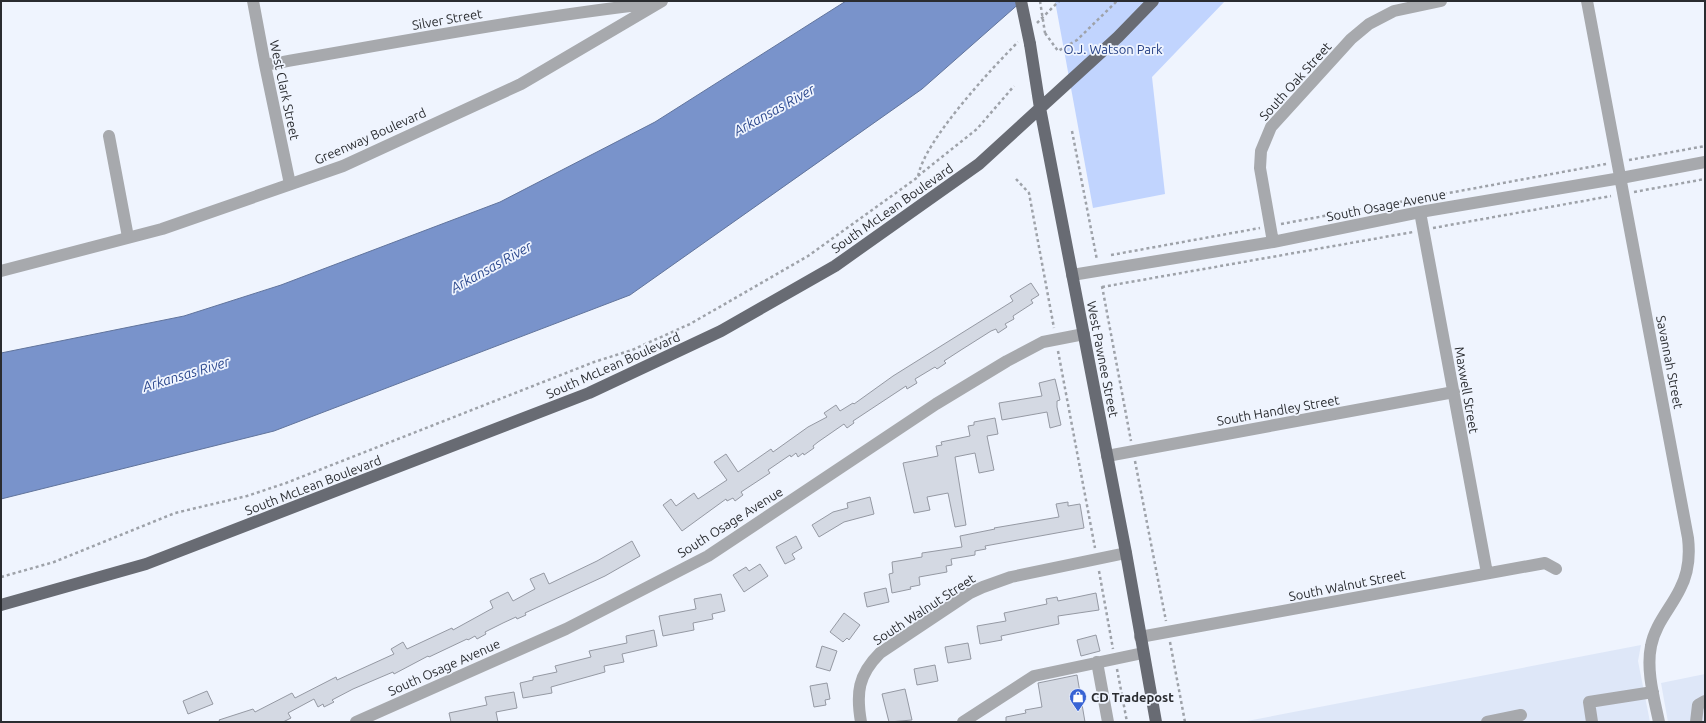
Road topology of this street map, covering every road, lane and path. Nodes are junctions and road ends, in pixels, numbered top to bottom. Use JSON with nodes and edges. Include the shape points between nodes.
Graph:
{"nodes":[{"id":1,"x":253,"y":1,"type":"edge"},
{"id":2,"x":1021,"y":1,"type":"edge"},
{"id":3,"x":1040,"y":1,"type":"edge"},
{"id":4,"x":1059,"y":1,"type":"edge"},
{"id":5,"x":1117,"y":1,"type":"edge"},
{"id":6,"x":1153,"y":1,"type":"edge"},
{"id":7,"x":1441,"y":1,"type":"edge"},
{"id":8,"x":1587,"y":1,"type":"edge"},
{"id":9,"x":661,"y":2,"type":"edge"},
{"id":10,"x":1033,"y":27,"type":"dead end"},
{"id":11,"x":1026,"y":41,"type":"junction"},
{"id":12,"x":265,"y":65,"type":"junction"},
{"id":13,"x":1014,"y":86,"type":"dead end"},
{"id":14,"x":1040,"y":108,"type":"junction"},
{"id":15,"x":1072,"y":131,"type":"dead end"},
{"id":16,"x":109,"y":136,"type":"dead end"},
{"id":17,"x":1705,"y":146,"type":"edge"},
{"id":18,"x":1618,"y":162,"type":"junction"},
{"id":19,"x":1705,"y":162,"type":"edge"},
{"id":20,"x":918,"y":177,"type":"junction"},
{"id":21,"x":1621,"y":178,"type":"junction"},
{"id":22,"x":1016,"y":179,"type":"dead end"},
{"id":23,"x":1705,"y":179,"type":"edge"},
{"id":24,"x":290,"y":184,"type":"junction"},
{"id":25,"x":1624,"y":194,"type":"junction"},
{"id":26,"x":1431,"y":196,"type":"dead end"},
{"id":27,"x":1408,"y":201,"type":"dead end"},
{"id":28,"x":1420,"y":212,"type":"junction"},
{"id":29,"x":1270,"y":226,"type":"junction"},
{"id":30,"x":1424,"y":230,"type":"junction"},
{"id":31,"x":128,"y":237,"type":"junction"},
{"id":32,"x":1273,"y":242,"type":"junction"},
{"id":33,"x":1096,"y":258,"type":"junction"},
{"id":34,"x":1,"y":270,"type":"edge"},
{"id":35,"x":1099,"y":271,"type":"junction"},
{"id":36,"x":1072,"y":275,"type":"junction"},
{"id":37,"x":1102,"y":287,"type":"junction"},
{"id":38,"x":1084,"y":334,"type":"junction"},
{"id":39,"x":1056,"y":339,"type":"junction"},
{"id":40,"x":1454,"y":392,"type":"junction"},
{"id":41,"x":1134,"y":451,"type":"junction"},
{"id":42,"x":1107,"y":456,"type":"junction"},
{"id":43,"x":1126,"y":553,"type":"junction"},
{"id":44,"x":1097,"y":559,"type":"junction"},
{"id":45,"x":1556,"y":569,"type":"dead end"},
{"id":46,"x":1487,"y":573,"type":"junction"},
{"id":47,"x":1,"y":577,"type":"edge"},
{"id":48,"x":1,"y":605,"type":"edge"},
{"id":49,"x":1168,"y":632,"type":"junction"},
{"id":50,"x":1140,"y":637,"type":"junction"},
{"id":51,"x":1144,"y":653,"type":"junction"},
{"id":52,"x":1115,"y":658,"type":"junction"},
{"id":53,"x":1097,"y":662,"type":"junction"},
{"id":54,"x":1653,"y":692,"type":"junction"},
{"id":55,"x":1705,"y":701,"type":"edge"},
{"id":56,"x":1521,"y":715,"type":"dead end"},
{"id":57,"x":356,"y":722,"type":"edge"},
{"id":58,"x":861,"y":722,"type":"edge"},
{"id":59,"x":963,"y":722,"type":"edge"},
{"id":60,"x":1108,"y":722,"type":"edge"},
{"id":61,"x":1126,"y":722,"type":"edge"},
{"id":62,"x":1156,"y":722,"type":"edge"},
{"id":63,"x":1185,"y":722,"type":"edge"},
{"id":64,"x":1487,"y":722,"type":"edge"},
{"id":65,"x":1592,"y":722,"type":"edge"},
{"id":66,"x":1659,"y":722,"type":"edge"},
{"id":67,"x":1696,"y":722,"type":"edge"}],
"edges":[{"from":1,"to":12,"type":"street","name":"West Clark Street"},
{"from":2,"to":11,"type":"main road","name":"West Pawnee Street","bridge":true},
{"from":3,"to":5,"type":"path","bridge":true,"via":[[1045,33],[1058,52],[1077,40]]},
{"from":4,"to":10,"type":"path"},
{"from":6,"to":14,"type":"main road","name":"South McLean Boulevard","via":[[1118,37]]},
{"from":7,"to":29,"type":"street","name":"South Oak Street","via":[[1394,11],[1369,24],[1351,39],[1270,127],[1261,150],[1260,168]]},
{"from":8,"to":18,"type":"street","name":"Savannah Street"},
{"from":9,"to":12,"type":"street","name":"Silver Street","via":[[506,24]]},
{"from":9,"to":24,"type":"street","name":"Greenway Boulevard","via":[[521,84],[343,166]]},
{"from":11,"to":14,"type":"main road","name":"West Pawnee Street"},
{"from":11,"to":20,"type":"path","via":[[989,71],[963,103],[935,140],[919,167]]},
{"from":12,"to":24,"type":"street","name":"West Clark Street"},
{"from":13,"to":20,"type":"path","via":[[977,129]]},
{"from":14,"to":36,"type":"main road","name":"West Pawnee Street"},
{"from":14,"to":48,"type":"main road","name":"South McLean Boulevard","via":[[979,164],[835,266],[714,334],[589,393],[146,564]]},
{"from":15,"to":33,"type":"path"},
{"from":16,"to":31,"type":"street"},
{"from":17,"to":18,"type":"path"},
{"from":18,"to":21,"type":"street","name":"Savannah Street"},
{"from":18,"to":26,"type":"path"},
{"from":19,"to":21,"type":"street","name":"South Osage Avenue"},
{"from":20,"to":47,"type":"path","via":[[808,256],[690,324],[632,350],[594,362],[286,483],[246,496],[175,513],[54,562]]},
{"from":21,"to":25,"type":"street","name":"Savannah Street"},
{"from":21,"to":28,"type":"street","name":"South Osage Avenue"},
{"from":22,"to":39,"type":"path","via":[[1030,193]]},
{"from":23,"to":25,"type":"path"},
{"from":24,"to":31,"type":"street","name":"Greenway Boulevard","via":[[162,228]]},
{"from":25,"to":30,"type":"path"},
{"from":25,"to":54,"type":"street","name":"Savannah Street","via":[[1682,500],[1689,551],[1681,588],[1657,626],[1651,646],[1649,658]]},
{"from":27,"to":29,"type":"path"},
{"from":28,"to":30,"type":"street","name":"Maxwell Street"},
{"from":28,"to":32,"type":"street","name":"South Osage Avenue"},
{"from":29,"to":32,"type":"street","name":"South Oak Street"},
{"from":29,"to":33,"type":"path"},
{"from":30,"to":37,"type":"path"},
{"from":30,"to":40,"type":"street","name":"Maxwell Street"},
{"from":31,"to":34,"type":"street","name":"Greenway Boulevard"},
{"from":32,"to":35,"type":"street","name":"South Osage Avenue"},
{"from":33,"to":35,"type":"path"},
{"from":35,"to":36,"type":"street","name":"South Osage Avenue"},
{"from":35,"to":37,"type":"path"},
{"from":36,"to":38,"type":"main road","name":"West Pawnee Street"},
{"from":37,"to":41,"type":"path"},
{"from":38,"to":39,"type":"street","name":"South Osage Avenue"},
{"from":38,"to":42,"type":"main road","name":"West Pawnee Street"},
{"from":39,"to":44,"type":"path"},
{"from":39,"to":57,"type":"street","name":"South Osage Avenue","via":[[1043,342],[949,396],[708,556],[566,629]]},
{"from":40,"to":41,"type":"street","name":"South Handley Street"},
{"from":40,"to":46,"type":"street","name":"Maxwell Street"},
{"from":41,"to":42,"type":"street","name":"South Handley Street"},
{"from":41,"to":49,"type":"path"},
{"from":42,"to":43,"type":"main road","name":"West Pawnee Street"},
{"from":43,"to":44,"type":"street","name":"South Walnut Street"},
{"from":43,"to":50,"type":"main road","name":"West Pawnee Street"},
{"from":44,"to":52,"type":"path"},
{"from":44,"to":58,"type":"street","name":"South Walnut Street","via":[[1011,577],[983,587],[880,653],[868,667],[859,686]]},
{"from":45,"to":46,"type":"street","name":"South Walnut Street","via":[[1545,563]]},
{"from":46,"to":49,"type":"street","name":"South Walnut Street"},
{"from":49,"to":50,"type":"street","name":"South Walnut Street"},
{"from":49,"to":63,"type":"path"},
{"from":50,"to":51,"type":"main road","name":"West Pawnee Street"},
{"from":51,"to":52,"type":"street"},
{"from":51,"to":62,"type":"main road","name":"West Pawnee Street"},
{"from":52,"to":53,"type":"street"},
{"from":52,"to":61,"type":"path"},
{"from":53,"to":59,"type":"street","via":[[1034,676]]},
{"from":53,"to":60,"type":"street"},
{"from":54,"to":65,"type":"street","via":[[1589,702]]},
{"from":54,"to":66,"type":"street","name":"Savannah Street"},
{"from":55,"to":67,"type":"street","via":[[1698,705]]},
{"from":56,"to":64,"type":"street"}]}
